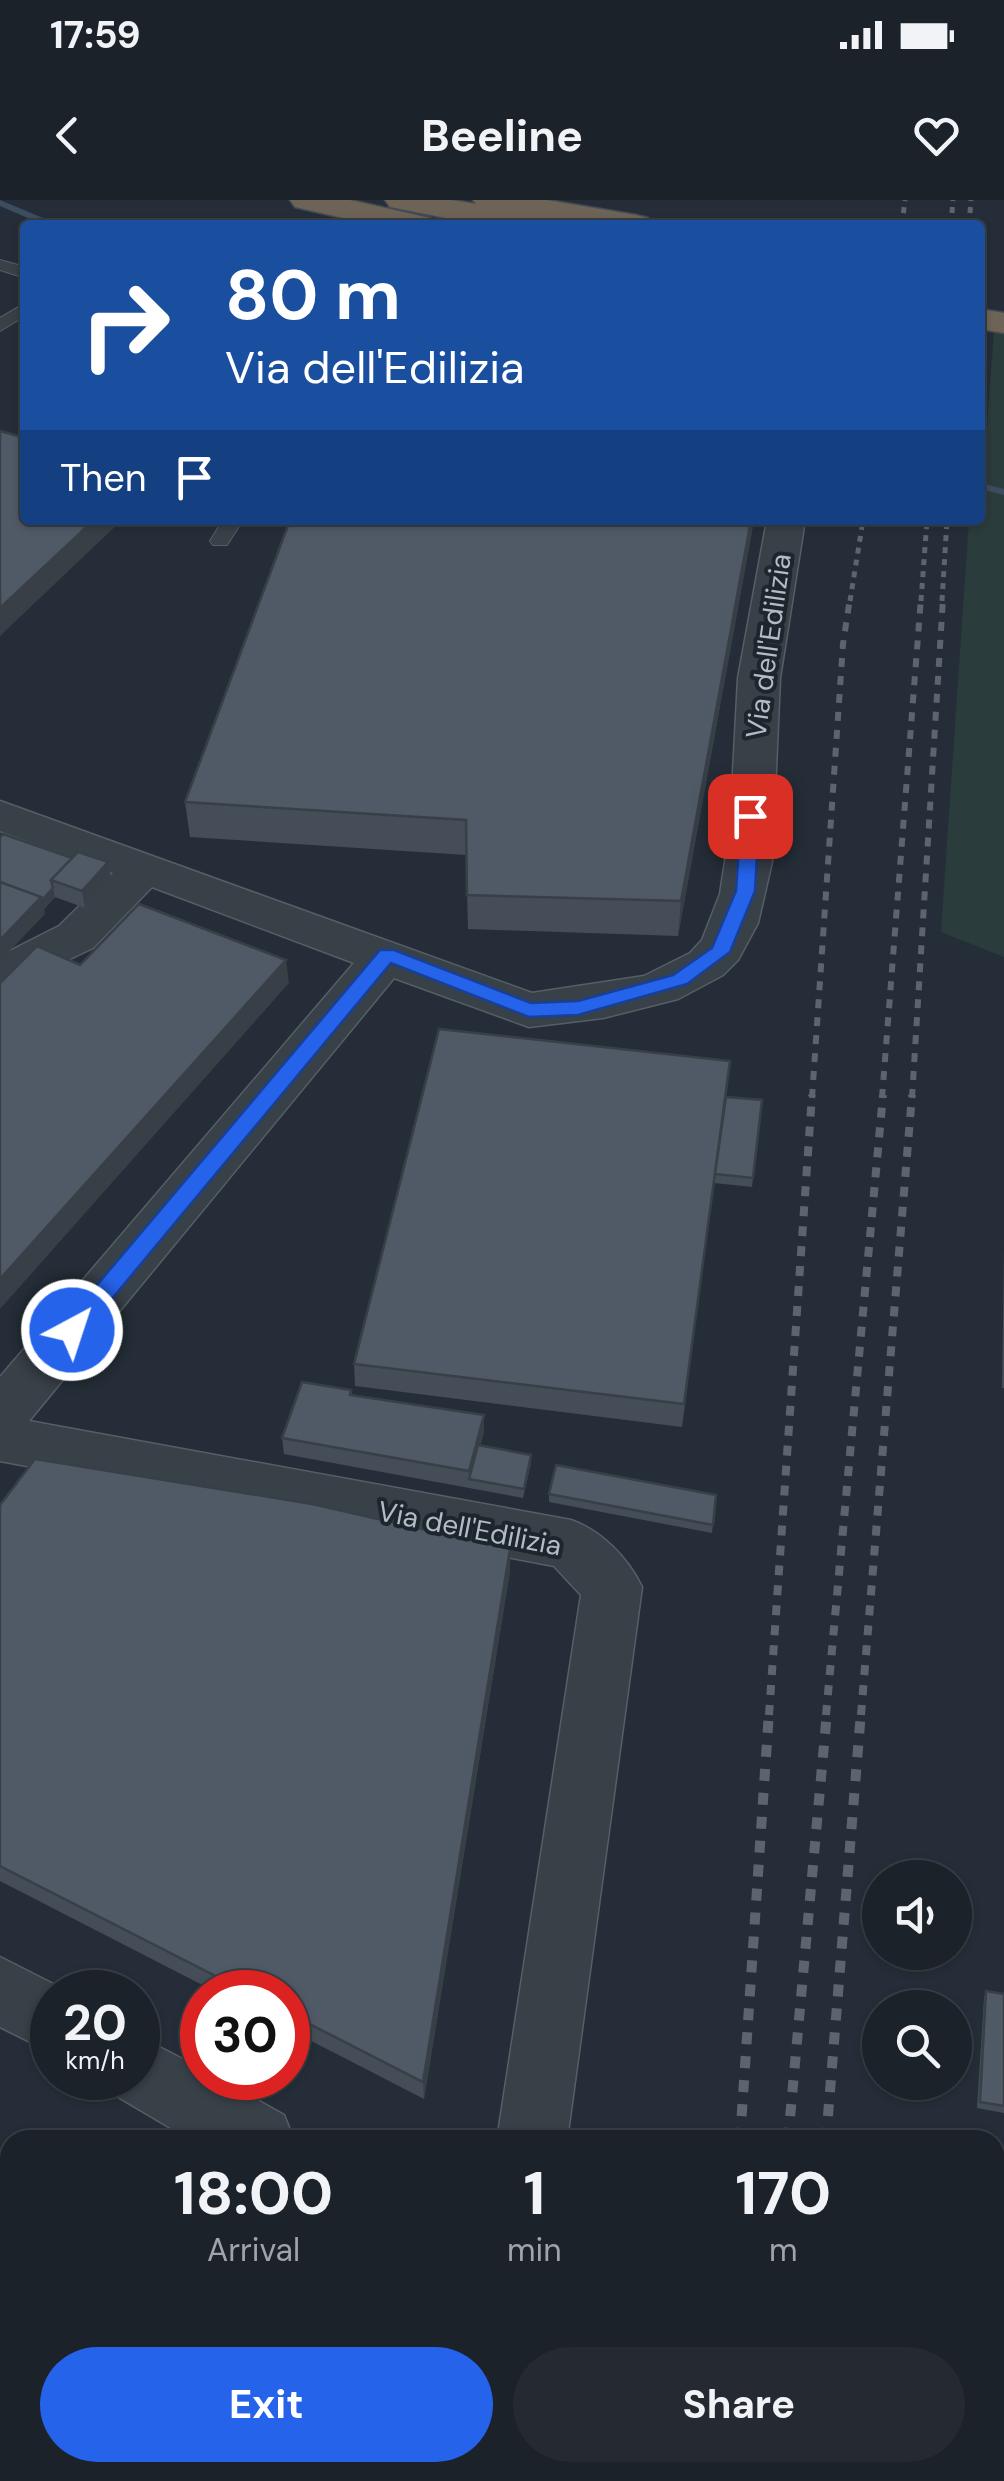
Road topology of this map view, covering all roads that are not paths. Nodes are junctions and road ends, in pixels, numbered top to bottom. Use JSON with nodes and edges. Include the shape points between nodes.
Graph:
{"nodes":[{"id":1,"x":306,"y":200,"type":"edge"},
{"id":2,"x":401,"y":200,"type":"edge"},
{"id":3,"x":489,"y":200,"type":"edge"},
{"id":4,"x":396,"y":220,"type":"edge"},
{"id":5,"x":504,"y":220,"type":"edge"},
{"id":6,"x":607,"y":220,"type":"edge"},
{"id":7,"x":20,"y":302,"type":"edge"},
{"id":8,"x":0,"y":326,"type":"edge"},
{"id":9,"x":230,"y":525,"type":"edge"},
{"id":10,"x":785,"y":525,"type":"edge"},
{"id":11,"x":220,"y":541,"type":"dead end"},
{"id":12,"x":0,"y":815,"type":"edge"},
{"id":13,"x":144,"y":867,"type":"junction"},
{"id":14,"x":387,"y":954,"type":"junction"},
{"id":15,"x":0,"y":976,"type":"edge"},
{"id":16,"x":0,"y":1416,"type":"edge"},
{"id":17,"x":0,"y":1438,"type":"edge"},
{"id":18,"x":0,"y":1990,"type":"edge"},
{"id":19,"x":30,"y":2007,"type":"edge"},
{"id":20,"x":160,"y":2083,"type":"edge"},
{"id":21,"x":242,"y":2130,"type":"edge"},
{"id":22,"x":533,"y":2130,"type":"edge"}],
"edges":[{"from":1,"to":4,"type":"highway"},
{"from":2,"to":5,"type":"highway"},
{"from":3,"to":6,"type":"highway"},
{"from":7,"to":8,"type":"lane"},
{"from":9,"to":11,"type":"lane"},
{"from":10,"to":14,"type":"street","name":"Via dell'Edilizia","via":[[762,656],[745,891],[720,952],[680,980],[625,998],[529,1010]]},
{"from":12,"to":13,"type":"street","name":"Via dell'Edilizia"},
{"from":13,"to":14,"type":"street","name":"Via dell'Edilizia"},
{"from":13,"to":15,"type":"street","via":[[76,937]]},
{"from":14,"to":16,"type":"street"},
{"from":17,"to":22,"type":"street","name":"Via dell'Edilizia","via":[[571,1545],[612,1587]]},
{"from":18,"to":19,"type":"street"},
{"from":20,"to":21,"type":"street"}]}
